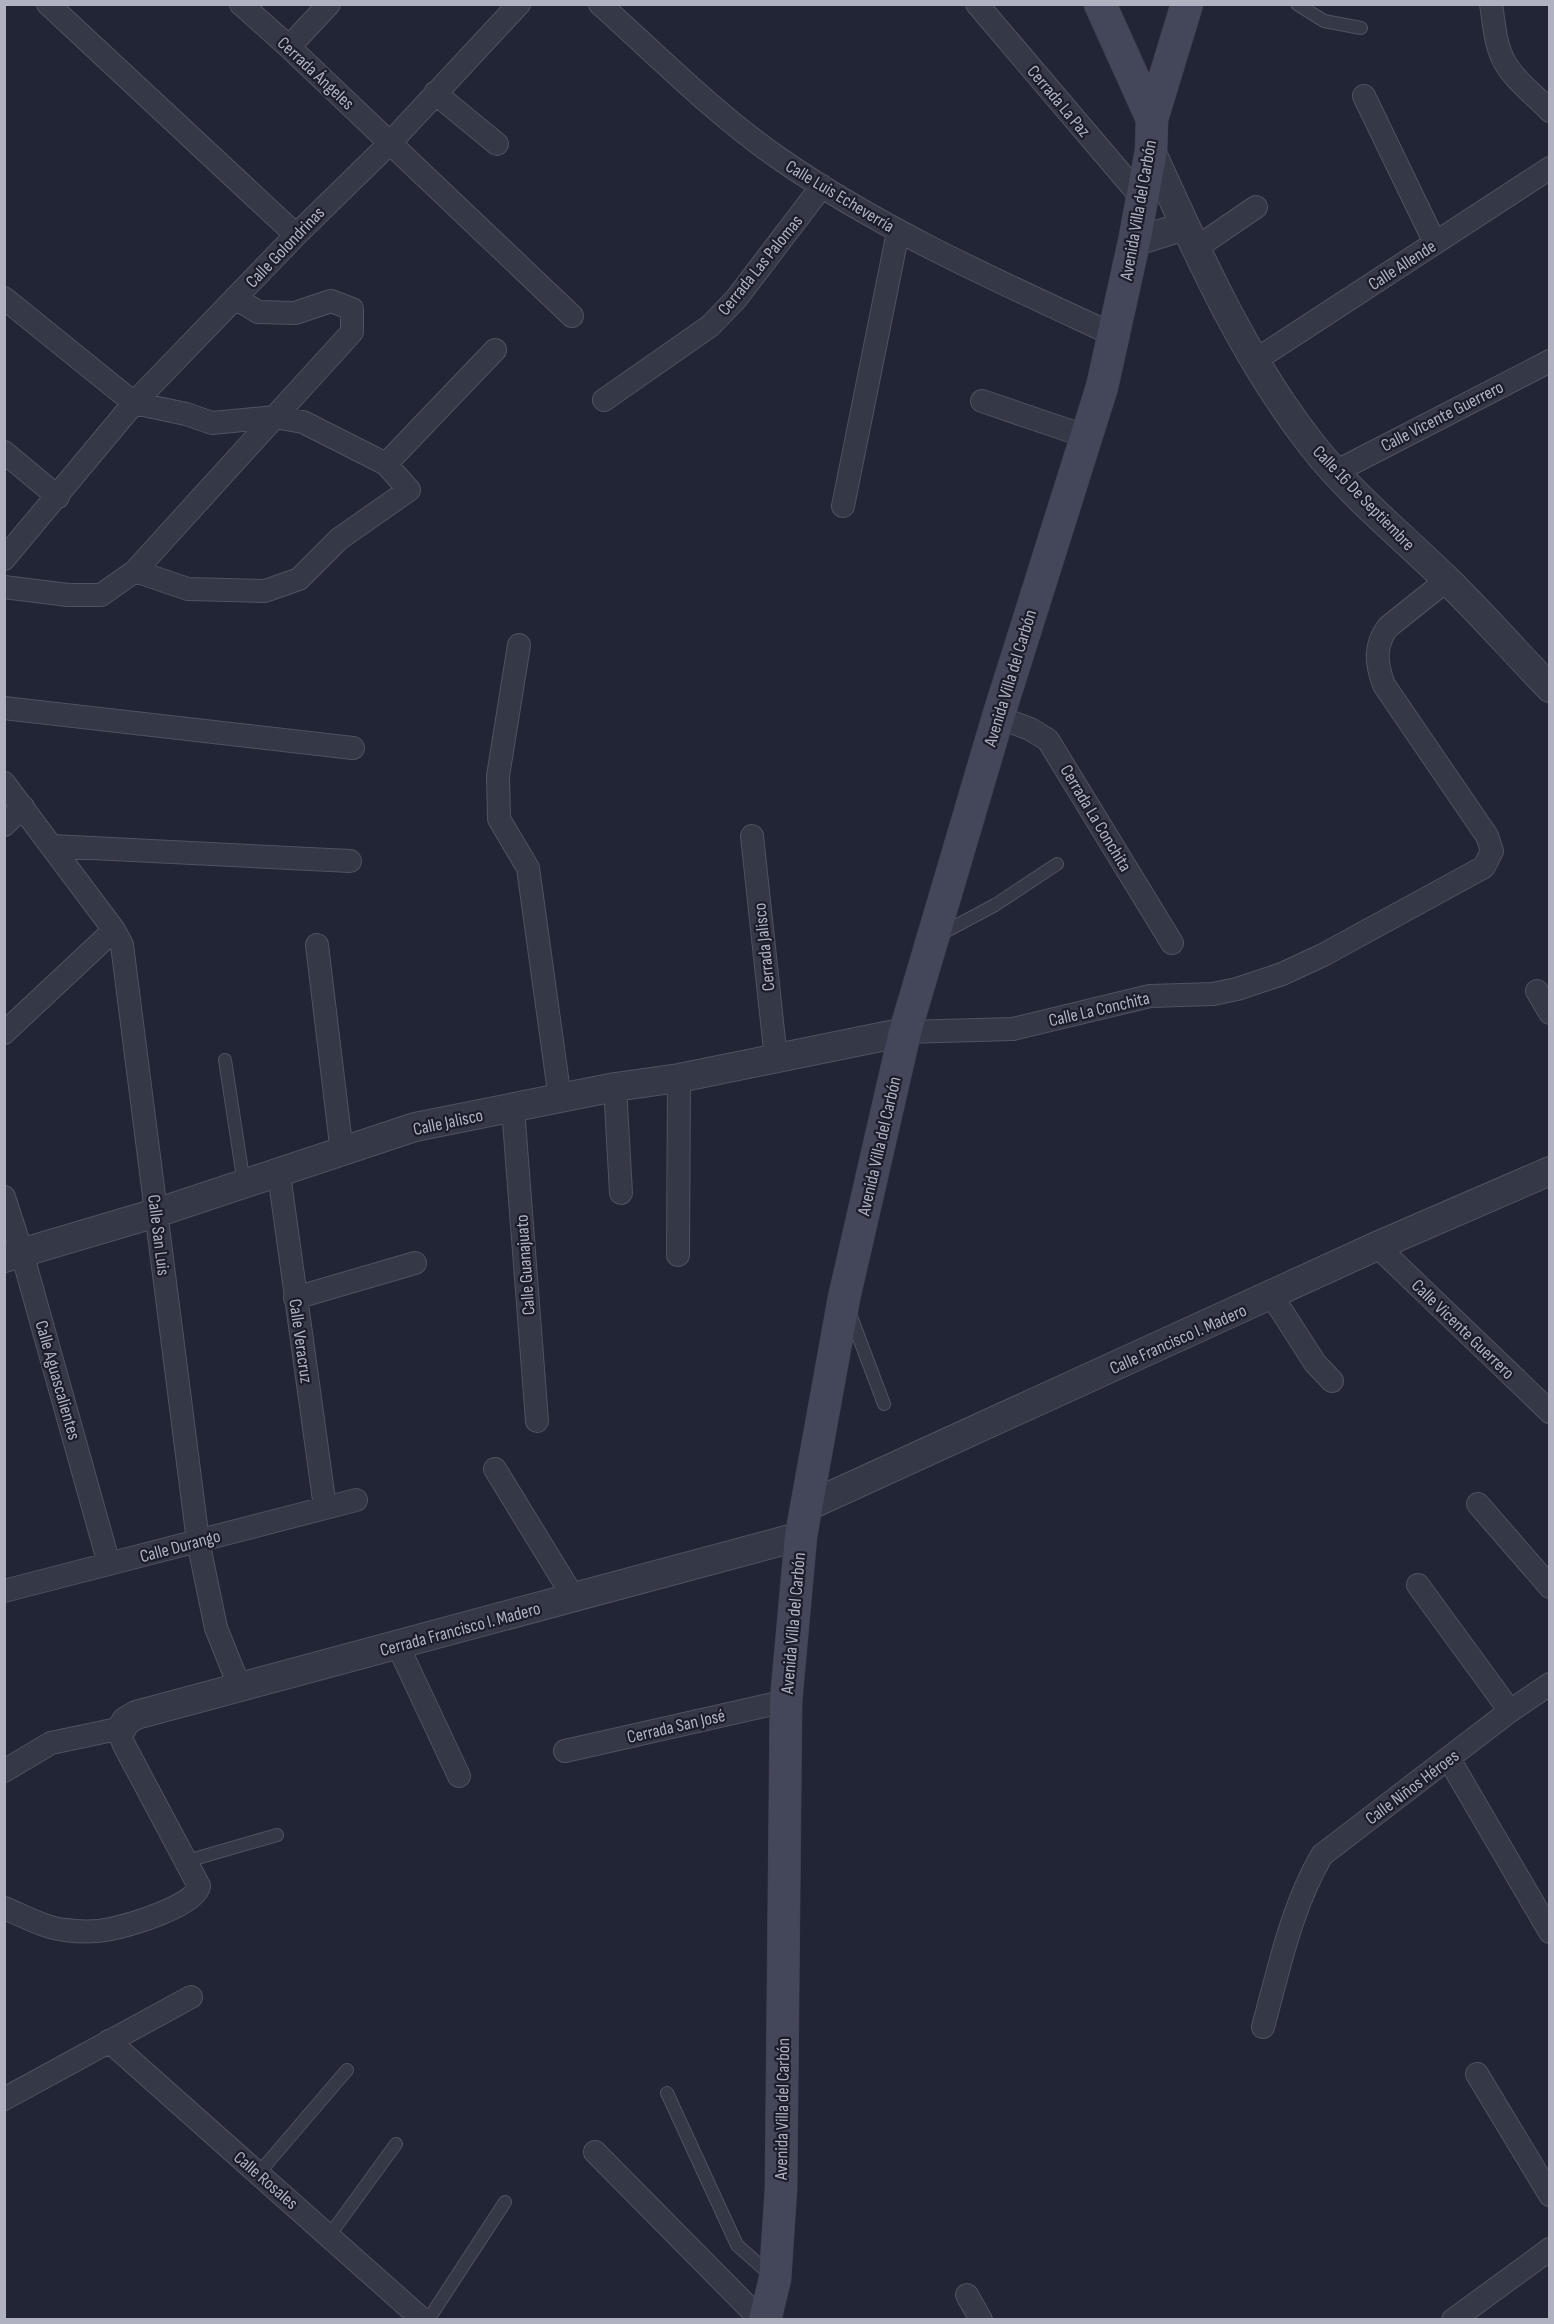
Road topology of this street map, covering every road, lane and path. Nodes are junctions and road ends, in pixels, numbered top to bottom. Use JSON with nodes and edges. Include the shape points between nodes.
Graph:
{"nodes":[{"id":1,"x":48,"y":4,"type":"edge"},
{"id":2,"x":241,"y":4,"type":"edge"},
{"id":3,"x":329,"y":4,"type":"edge"},
{"id":4,"x":519,"y":4,"type":"edge"},
{"id":5,"x":600,"y":4,"type":"edge"},
{"id":6,"x":977,"y":4,"type":"edge"},
{"id":7,"x":1100,"y":4,"type":"edge"},
{"id":8,"x":1186,"y":4,"type":"edge"},
{"id":9,"x":1297,"y":4,"type":"edge"},
{"id":10,"x":1491,"y":4,"type":"edge"},
{"id":11,"x":1361,"y":28,"type":"dead end"},
{"id":12,"x":289,"y":47,"type":"junction"},
{"id":13,"x":435,"y":93,"type":"junction"},
{"id":14,"x":1364,"y":96,"type":"dead end"},
{"id":15,"x":1550,"y":111,"type":"edge"},
{"id":16,"x":1152,"y":119,"type":"junction"},
{"id":17,"x":390,"y":143,"type":"junction"},
{"id":18,"x":497,"y":144,"type":"dead end"},
{"id":19,"x":1151,"y":151,"type":"junction"},
{"id":20,"x":1550,"y":168,"type":"edge"},
{"id":21,"x":822,"y":186,"type":"junction"},
{"id":22,"x":1141,"y":197,"type":"junction"},
{"id":23,"x":1256,"y":207,"type":"dead end"},
{"id":24,"x":898,"y":231,"type":"junction"},
{"id":25,"x":296,"y":235,"type":"junction"},
{"id":26,"x":1190,"y":237,"type":"junction"},
{"id":27,"x":1134,"y":242,"type":"junction"},
{"id":28,"x":1435,"y":243,"type":"junction"},
{"id":29,"x":4,"y":298,"type":"edge"},
{"id":30,"x":235,"y":298,"type":"junction"},
{"id":31,"x":572,"y":316,"type":"dead end"},
{"id":32,"x":1114,"y":335,"type":"junction"},
{"id":33,"x":495,"y":350,"type":"dead end"},
{"id":34,"x":1254,"y":361,"type":"junction"},
{"id":35,"x":1550,"y":361,"type":"edge"},
{"id":36,"x":604,"y":400,"type":"dead end"},
{"id":37,"x":982,"y":401,"type":"dead end"},
{"id":38,"x":134,"y":404,"type":"junction"},
{"id":39,"x":274,"y":417,"type":"junction"},
{"id":40,"x":1085,"y":436,"type":"junction"},
{"id":41,"x":4,"y":452,"type":"edge"},
{"id":42,"x":386,"y":464,"type":"junction"},
{"id":43,"x":1335,"y":472,"type":"junction"},
{"id":44,"x":58,"y":497,"type":"junction"},
{"id":45,"x":843,"y":506,"type":"dead end"},
{"id":46,"x":4,"y":559,"type":"edge"},
{"id":47,"x":135,"y":571,"type":"junction"},
{"id":48,"x":1447,"y":580,"type":"junction"},
{"id":49,"x":4,"y":587,"type":"edge"},
{"id":50,"x":519,"y":645,"type":"dead end"},
{"id":51,"x":1550,"y":688,"type":"edge"},
{"id":52,"x":4,"y":708,"type":"edge"},
{"id":53,"x":998,"y":717,"type":"junction"},
{"id":54,"x":354,"y":748,"type":"dead end"},
{"id":55,"x":4,"y":783,"type":"edge"},
{"id":56,"x":23,"y":807,"type":"junction"},
{"id":57,"x":4,"y":825,"type":"edge"},
{"id":58,"x":752,"y":836,"type":"dead end"},
{"id":59,"x":52,"y":846,"type":"junction"},
{"id":60,"x":350,"y":861,"type":"dead end"},
{"id":61,"x":1058,"y":864,"type":"dead end"},
{"id":62,"x":114,"y":930,"type":"junction"},
{"id":63,"x":934,"y":938,"type":"junction"},
{"id":64,"x":1172,"y":944,"type":"dead end"},
{"id":65,"x":317,"y":945,"type":"dead end"},
{"id":66,"x":1538,"y":991,"type":"dead end"},
{"id":67,"x":1550,"y":1013,"type":"edge"},
{"id":68,"x":904,"y":1032,"type":"junction"},
{"id":69,"x":4,"y":1033,"type":"edge"},
{"id":70,"x":776,"y":1059,"type":"junction"},
{"id":71,"x":225,"y":1060,"type":"dead end"},
{"id":72,"x":679,"y":1077,"type":"junction"},
{"id":73,"x":615,"y":1087,"type":"junction"},
{"id":74,"x":560,"y":1099,"type":"junction"},
{"id":75,"x":513,"y":1108,"type":"junction"},
{"id":76,"x":342,"y":1153,"type":"junction"},
{"id":77,"x":1550,"y":1171,"type":"edge"},
{"id":78,"x":279,"y":1174,"type":"junction"},
{"id":79,"x":244,"y":1184,"type":"junction"},
{"id":80,"x":621,"y":1193,"type":"dead end"},
{"id":81,"x":4,"y":1197,"type":"edge"},
{"id":82,"x":156,"y":1213,"type":"junction"},
{"id":83,"x":1377,"y":1246,"type":"junction"},
{"id":84,"x":678,"y":1255,"type":"dead end"},
{"id":85,"x":14,"y":1256,"type":"edge"},
{"id":86,"x":415,"y":1263,"type":"dead end"},
{"id":87,"x":1272,"y":1296,"type":"junction"},
{"id":88,"x":295,"y":1298,"type":"junction"},
{"id":89,"x":844,"y":1298,"type":"junction"},
{"id":90,"x":1332,"y":1381,"type":"dead end"},
{"id":91,"x":884,"y":1404,"type":"dead end"},
{"id":92,"x":1550,"y":1412,"type":"edge"},
{"id":93,"x":537,"y":1421,"type":"dead end"},
{"id":94,"x":495,"y":1469,"type":"dead end"},
{"id":95,"x":356,"y":1500,"type":"dead end"},
{"id":96,"x":1478,"y":1504,"type":"dead end"},
{"id":97,"x":325,"y":1508,"type":"junction"},
{"id":98,"x":804,"y":1522,"type":"junction"},
{"id":99,"x":198,"y":1541,"type":"junction"},
{"id":100,"x":110,"y":1564,"type":"junction"},
{"id":101,"x":1418,"y":1585,"type":"dead end"},
{"id":102,"x":1550,"y":1587,"type":"edge"},
{"id":103,"x":4,"y":1591,"type":"edge"},
{"id":104,"x":574,"y":1598,"type":"junction"},
{"id":105,"x":398,"y":1646,"type":"junction"},
{"id":106,"x":1550,"y":1683,"type":"edge"},
{"id":107,"x":240,"y":1688,"type":"junction"},
{"id":108,"x":786,"y":1701,"type":"junction"},
{"id":109,"x":1510,"y":1711,"type":"junction"},
{"id":110,"x":122,"y":1728,"type":"junction"},
{"id":111,"x":565,"y":1751,"type":"dead end"},
{"id":112,"x":1449,"y":1759,"type":"junction"},
{"id":113,"x":4,"y":1771,"type":"edge"},
{"id":114,"x":459,"y":1776,"type":"dead end"},
{"id":115,"x":277,"y":1835,"type":"dead end"},
{"id":116,"x":187,"y":1861,"type":"junction"},
{"id":117,"x":4,"y":1908,"type":"edge"},
{"id":118,"x":1550,"y":1932,"type":"edge"},
{"id":119,"x":191,"y":1997,"type":"dead end"},
{"id":120,"x":1263,"y":2027,"type":"dead end"},
{"id":121,"x":110,"y":2041,"type":"junction"},
{"id":122,"x":346,"y":2070,"type":"dead end"},
{"id":123,"x":1477,"y":2074,"type":"dead end"},
{"id":124,"x":667,"y":2093,"type":"dead end"},
{"id":125,"x":4,"y":2099,"type":"edge"},
{"id":126,"x":396,"y":2144,"type":"dead end"},
{"id":127,"x":595,"y":2152,"type":"dead end"},
{"id":128,"x":258,"y":2174,"type":"junction"},
{"id":129,"x":1550,"y":2194,"type":"edge"},
{"id":130,"x":505,"y":2202,"type":"dead end"},
{"id":131,"x":328,"y":2236,"type":"junction"},
{"id":132,"x":1550,"y":2249,"type":"edge"},
{"id":133,"x":775,"y":2279,"type":"junction"},
{"id":134,"x":966,"y":2295,"type":"dead end"},
{"id":135,"x":1467,"y":2315,"type":"edge"},
{"id":136,"x":423,"y":2319,"type":"edge"},
{"id":137,"x":428,"y":2319,"type":"edge"},
{"id":138,"x":763,"y":2319,"type":"edge"},
{"id":139,"x":981,"y":2319,"type":"edge"}],
"edges":[{"from":1,"to":25,"type":"street"},
{"from":2,"to":12,"type":"street","name":"Cerrada Ángeles"},
{"from":3,"to":12,"type":"street"},
{"from":4,"to":13,"type":"street","name":"Calle Golondrinas"},
{"from":5,"to":21,"type":"street","name":"Calle Luis Echeverría","via":[[741,130]]},
{"from":6,"to":22,"type":"street","name":"Cerrada La Paz"},
{"from":7,"to":16,"type":"main road"},
{"from":8,"to":16,"type":"main road","name":"Avenida Villa del Carbón"},
{"from":9,"to":11,"type":"lane","via":[[1324,21]]},
{"from":10,"to":15,"type":"street","via":[[1504,60]]},
{"from":12,"to":17,"type":"street","name":"Cerrada Ángeles"},
{"from":13,"to":17,"type":"street","name":"Calle Golondrinas"},
{"from":13,"to":18,"type":"street"},
{"from":14,"to":28,"type":"street"},
{"from":16,"to":19,"type":"main road","name":"Avenida Villa del Carbón"},
{"from":17,"to":25,"type":"street","name":"Calle Golondrinas"},
{"from":17,"to":31,"type":"street","name":"Cerrada Ángeles"},
{"from":19,"to":22,"type":"main road","name":"Avenida Villa del Carbón"},
{"from":19,"to":26,"type":"street","name":"Calle 16 De Septiembre"},
{"from":20,"to":28,"type":"street","name":"Calle Allende"},
{"from":21,"to":24,"type":"street","name":"Calle Luis Echeverría"},
{"from":21,"to":36,"type":"street","name":"Cerrada Las Palomas","via":[[723,314]]},
{"from":22,"to":27,"type":"main road","name":"Avenida Villa del Carbón"},
{"from":23,"to":26,"type":"street"},
{"from":24,"to":32,"type":"street","name":"Calle Luis Echeverría"},
{"from":24,"to":45,"type":"street"},
{"from":25,"to":30,"type":"street","name":"Calle Golondrinas"},
{"from":26,"to":27,"type":"street"},
{"from":26,"to":34,"type":"street","name":"Calle 16 De Septiembre"},
{"from":27,"to":32,"type":"main road","name":"Avenida Villa del Carbón"},
{"from":28,"to":34,"type":"street","name":"Calle Allende"},
{"from":29,"to":38,"type":"street"},
{"from":30,"to":38,"type":"street","name":"Calle Golondrinas"},
{"from":30,"to":39,"type":"street","via":[[258,312],[295,313],[331,301],[352,309],[352,332]]},
{"from":32,"to":40,"type":"main road","name":"Avenida Villa del Carbón"},
{"from":33,"to":42,"type":"street"},
{"from":34,"to":43,"type":"street","name":"Calle 16 De Septiembre","via":[[1312,446]]},
{"from":35,"to":43,"type":"street","name":"Calle Vicente Guerrero"},
{"from":37,"to":40,"type":"street"},
{"from":38,"to":39,"type":"street","via":[[212,423]]},
{"from":38,"to":44,"type":"street","name":"Calle Golondrinas"},
{"from":39,"to":42,"type":"street","via":[[303,422]]},
{"from":39,"to":47,"type":"street"},
{"from":40,"to":53,"type":"main road","name":"Avenida Villa del Carbón"},
{"from":41,"to":44,"type":"street"},
{"from":42,"to":47,"type":"street","via":[[409,490],[339,539],[300,579],[265,591],[188,589]]},
{"from":43,"to":48,"type":"street","name":"Calle 16 De Septiembre"},
{"from":44,"to":46,"type":"street","name":"Calle Golondrinas"},
{"from":47,"to":49,"type":"street","via":[[101,595]]},
{"from":48,"to":51,"type":"street","name":"Calle 16 De Septiembre"},
{"from":48,"to":68,"type":"street","name":"Calle La Conchita","via":[[1388,627],[1377,660],[1384,685],[1487,836],[1491,858],[1484,867],[1323,956],[1274,977],[1213,994],[1150,996],[1013,1029]]},
{"from":50,"to":74,"type":"street","via":[[498,776],[499,819],[528,868]]},
{"from":52,"to":54,"type":"street"},
{"from":53,"to":63,"type":"main road","name":"Avenida Villa del Carbón"},
{"from":53,"to":64,"type":"street","name":"Cerrada La Conchita","via":[[1048,740]]},
{"from":55,"to":56,"type":"street","name":"Calle San Luis"},
{"from":56,"to":57,"type":"street"},
{"from":56,"to":59,"type":"street","name":"Calle San Luis"},
{"from":58,"to":70,"type":"street","name":"Cerrada Jalisco"},
{"from":59,"to":60,"type":"street"},
{"from":59,"to":62,"type":"street","name":"Calle San Luis"},
{"from":61,"to":63,"type":"lane"},
{"from":62,"to":69,"type":"street"},
{"from":62,"to":82,"type":"street","name":"Calle San Luis","via":[[122,945]]},
{"from":63,"to":68,"type":"main road","name":"Avenida Villa del Carbón"},
{"from":65,"to":76,"type":"street"},
{"from":66,"to":67,"type":"street"},
{"from":68,"to":70,"type":"street","name":"Calle Jalisco"},
{"from":68,"to":89,"type":"main road","name":"Avenida Villa del Carbón"},
{"from":70,"to":72,"type":"street","name":"Calle Jalisco"},
{"from":71,"to":79,"type":"lane"},
{"from":72,"to":73,"type":"street","name":"Calle Jalisco"},
{"from":72,"to":84,"type":"street"},
{"from":73,"to":74,"type":"street","name":"Calle Jalisco"},
{"from":73,"to":80,"type":"street"},
{"from":74,"to":75,"type":"street","name":"Calle Jalisco"},
{"from":75,"to":76,"type":"street","name":"Calle Jalisco","via":[[415,1127]]},
{"from":75,"to":93,"type":"street","name":"Calle Guanajuato"},
{"from":76,"to":78,"type":"street","name":"Calle Jalisco"},
{"from":77,"to":83,"type":"street","name":"Calle Francisco I. Madero"},
{"from":78,"to":79,"type":"street","name":"Calle Jalisco"},
{"from":78,"to":88,"type":"street","name":"Calle Veracruz"},
{"from":79,"to":82,"type":"street","name":"Calle Jalisco"},
{"from":81,"to":85,"type":"street","name":"Calle Aguascalientes"},
{"from":82,"to":85,"type":"street","name":"Calle Jalisco"},
{"from":82,"to":99,"type":"street","name":"Calle San Luis"},
{"from":83,"to":87,"type":"street","name":"Calle Francisco I. Madero"},
{"from":83,"to":92,"type":"street","name":"Calle Vicente Guerrero"},
{"from":85,"to":100,"type":"street","name":"Calle Aguascalientes"},
{"from":86,"to":88,"type":"street"},
{"from":87,"to":90,"type":"street","via":[[1315,1363]]},
{"from":87,"to":98,"type":"street","name":"Calle Francisco I. Madero"},
{"from":88,"to":97,"type":"street","name":"Calle Veracruz"},
{"from":89,"to":91,"type":"lane"},
{"from":89,"to":98,"type":"main road","name":"Avenida Villa del Carbón"},
{"from":94,"to":104,"type":"street"},
{"from":95,"to":97,"type":"street","name":"Calle Durango"},
{"from":96,"to":102,"type":"street"},
{"from":97,"to":99,"type":"street","name":"Calle Durango"},
{"from":98,"to":104,"type":"street","name":"Cerrada Francisco I. Madero"},
{"from":98,"to":108,"type":"main road","name":"Avenida Villa del Carbón"},
{"from":99,"to":100,"type":"street","name":"Calle Durango"},
{"from":99,"to":107,"type":"street","name":"Calle San Luis","via":[[216,1628]]},
{"from":100,"to":103,"type":"street","name":"Calle Durango"},
{"from":101,"to":109,"type":"street"},
{"from":104,"to":105,"type":"street","name":"Cerrada Francisco I. Madero"},
{"from":105,"to":107,"type":"street","name":"Cerrada Francisco I. Madero"},
{"from":105,"to":114,"type":"street"},
{"from":106,"to":109,"type":"street","name":"Calle Niños Héroes"},
{"from":107,"to":110,"type":"street","name":"Cerrada Francisco I. Madero","via":[[136,1715]]},
{"from":108,"to":111,"type":"street","name":"Cerrada San José"},
{"from":108,"to":133,"type":"main road","name":"Avenida Villa del Carbón","via":[[781,2189]]},
{"from":109,"to":112,"type":"street","name":"Calle Niños Héroes"},
{"from":110,"to":113,"type":"street","via":[[51,1743]]},
{"from":110,"to":116,"type":"street","via":[[124,1745]]},
{"from":112,"to":118,"type":"street"},
{"from":112,"to":120,"type":"street","name":"Calle Niños Héroes","via":[[1322,1855],[1296,1907]]},
{"from":115,"to":116,"type":"lane"},
{"from":116,"to":117,"type":"street","via":[[199,1886],[193,1898],[109,1929],[63,1930]]},
{"from":119,"to":121,"type":"street"},
{"from":121,"to":125,"type":"street"},
{"from":121,"to":128,"type":"street","name":"Calle Rosales"},
{"from":122,"to":128,"type":"lane"},
{"from":123,"to":129,"type":"street"},
{"from":124,"to":133,"type":"lane","via":[[737,2245]]},
{"from":126,"to":131,"type":"lane"},
{"from":127,"to":138,"type":"street"},
{"from":128,"to":131,"type":"street","name":"Calle Rosales"},
{"from":130,"to":137,"type":"lane"},
{"from":131,"to":136,"type":"street","name":"Calle Rosales"},
{"from":132,"to":135,"type":"street"},
{"from":133,"to":138,"type":"main road","name":"Avenida Villa del Carbón"},
{"from":134,"to":139,"type":"street"}]}
